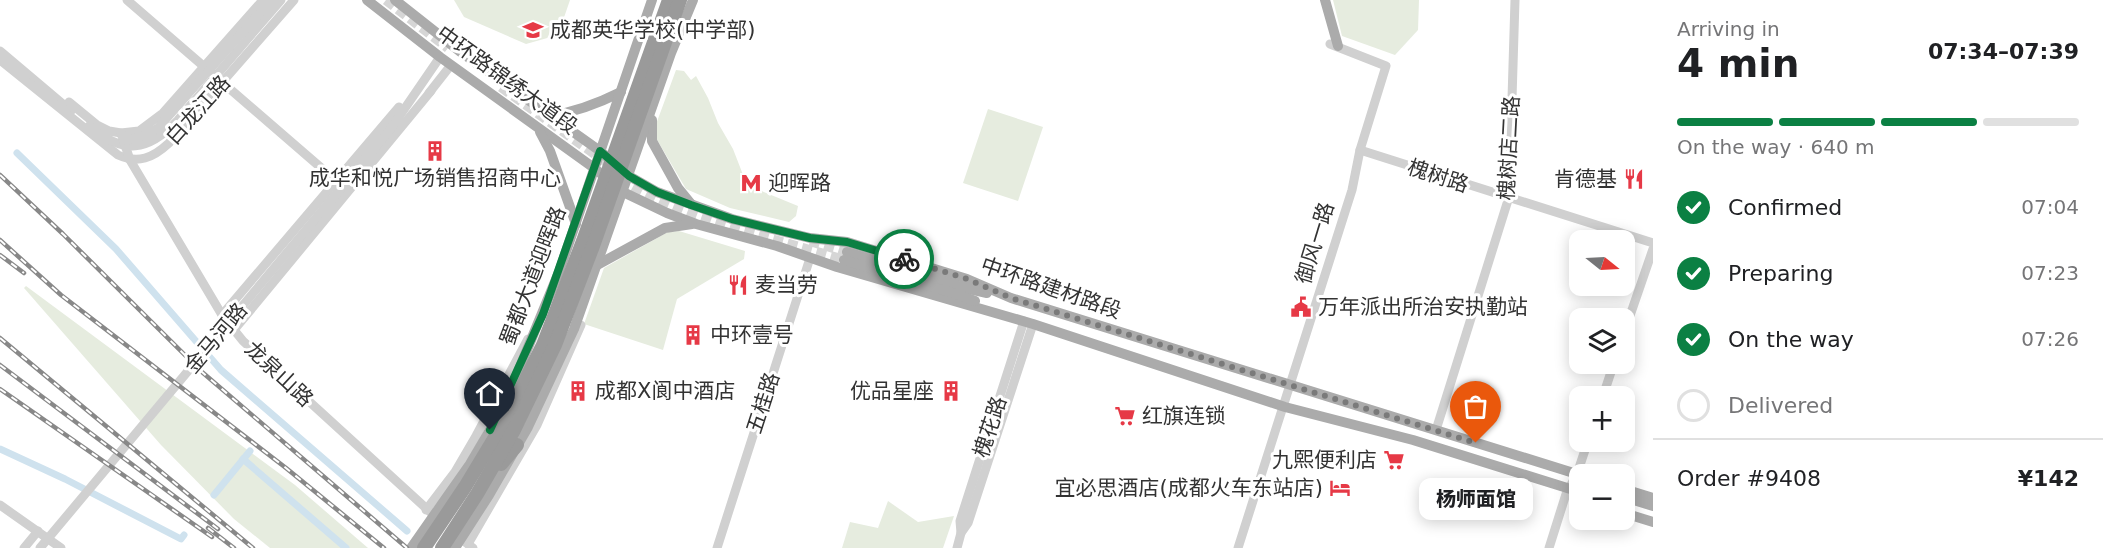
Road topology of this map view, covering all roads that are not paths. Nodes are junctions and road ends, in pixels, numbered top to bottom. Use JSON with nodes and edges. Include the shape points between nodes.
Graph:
{"nodes":[{"id":1,"x":127,"y":0,"type":"edge"},
{"id":2,"x":263,"y":0,"type":"edge"},
{"id":3,"x":272,"y":0,"type":"edge"},
{"id":4,"x":281,"y":0,"type":"edge"},
{"id":5,"x":294,"y":0,"type":"edge"},
{"id":6,"x":367,"y":0,"type":"edge"},
{"id":7,"x":395,"y":0,"type":"edge"},
{"id":8,"x":652,"y":0,"type":"edge"},
{"id":9,"x":669,"y":0,"type":"edge"},
{"id":10,"x":680,"y":0,"type":"edge"},
{"id":11,"x":693,"y":0,"type":"edge"},
{"id":12,"x":1318,"y":0,"type":"edge"},
{"id":13,"x":1325,"y":0,"type":"edge"},
{"id":14,"x":1515,"y":0,"type":"edge"},
{"id":15,"x":638,"y":42,"type":"junction"},
{"id":16,"x":0,"y":44,"type":"edge"},
{"id":17,"x":1334,"y":45,"type":"junction"},
{"id":18,"x":0,"y":51,"type":"edge"},
{"id":19,"x":671,"y":53,"type":"junction"},
{"id":20,"x":440,"y":57,"type":"junction"},
{"id":21,"x":0,"y":60,"type":"edge"},
{"id":22,"x":204,"y":65,"type":"junction"},
{"id":23,"x":451,"y":65,"type":"junction"},
{"id":24,"x":426,"y":76,"type":"junction"},
{"id":25,"x":222,"y":82,"type":"junction"},
{"id":26,"x":431,"y":91,"type":"junction"},
{"id":27,"x":621,"y":92,"type":"junction"},
{"id":28,"x":651,"y":112,"type":"junction"},
{"id":29,"x":550,"y":116,"type":"junction"},
{"id":30,"x":392,"y":127,"type":"junction"},
{"id":31,"x":539,"y":129,"type":"junction"},
{"id":32,"x":96,"y":131,"type":"junction"},
{"id":33,"x":121,"y":133,"type":"junction"},
{"id":34,"x":1360,"y":150,"type":"junction"},
{"id":35,"x":600,"y":151,"type":"junction"},
{"id":36,"x":130,"y":160,"type":"junction"},
{"id":37,"x":594,"y":168,"type":"junction"},
{"id":38,"x":629,"y":176,"type":"junction"},
{"id":39,"x":336,"y":181,"type":"junction"},
{"id":40,"x":348,"y":191,"type":"junction"},
{"id":41,"x":623,"y":192,"type":"junction"},
{"id":42,"x":1509,"y":197,"type":"junction"},
{"id":43,"x":691,"y":205,"type":"junction"},
{"id":44,"x":576,"y":224,"type":"junction"},
{"id":45,"x":696,"y":224,"type":"junction"},
{"id":46,"x":1653,"y":243,"type":"edge"},
{"id":47,"x":1653,"y":249,"type":"edge"},
{"id":48,"x":810,"y":258,"type":"junction"},
{"id":49,"x":597,"y":265,"type":"junction"},
{"id":50,"x":559,"y":272,"type":"junction"},
{"id":51,"x":591,"y":284,"type":"junction"},
{"id":52,"x":1011,"y":298,"type":"junction"},
{"id":53,"x":1633,"y":308,"type":"edge"},
{"id":54,"x":543,"y":314,"type":"junction"},
{"id":55,"x":222,"y":315,"type":"junction"},
{"id":56,"x":1006,"y":316,"type":"junction"},
{"id":57,"x":1028,"y":323,"type":"junction"},
{"id":58,"x":234,"y":330,"type":"junction"},
{"id":59,"x":1291,"y":386,"type":"junction"},
{"id":60,"x":1358,"y":406,"type":"junction"},
{"id":61,"x":1285,"y":407,"type":"junction"},
{"id":62,"x":1356,"y":426,"type":"junction"},
{"id":63,"x":490,"y":430,"type":"junction"},
{"id":64,"x":1436,"y":430,"type":"junction"},
{"id":65,"x":1414,"y":435,"type":"junction"},
{"id":66,"x":517,"y":445,"type":"junction"},
{"id":67,"x":1569,"y":474,"type":"edge"},
{"id":68,"x":1569,"y":474,"type":"edge"},
{"id":69,"x":1569,"y":488,"type":"edge"},
{"id":70,"x":471,"y":490,"type":"junction"},
{"id":71,"x":1569,"y":491,"type":"edge"},
{"id":72,"x":1635,"y":492,"type":"edge"},
{"id":73,"x":1566,"y":495,"type":"junction"},
{"id":74,"x":1569,"y":496,"type":"edge"},
{"id":75,"x":1653,"y":498,"type":"edge"},
{"id":76,"x":1635,"y":500,"type":"edge"},
{"id":77,"x":0,"y":505,"type":"edge"},
{"id":78,"x":1653,"y":506,"type":"edge"},
{"id":79,"x":451,"y":509,"type":"junction"},
{"id":80,"x":1635,"y":509,"type":"edge"},
{"id":81,"x":426,"y":510,"type":"junction"},
{"id":82,"x":1653,"y":514,"type":"edge"},
{"id":83,"x":1635,"y":516,"type":"edge"},
{"id":84,"x":1653,"y":522,"type":"edge"},
{"id":85,"x":38,"y":531,"type":"junction"},
{"id":86,"x":471,"y":546,"type":"edge"},
{"id":87,"x":59,"y":547,"type":"edge"},
{"id":88,"x":24,"y":548,"type":"edge"},
{"id":89,"x":40,"y":548,"type":"edge"},
{"id":90,"x":412,"y":548,"type":"edge"},
{"id":91,"x":424,"y":548,"type":"edge"},
{"id":92,"x":442,"y":548,"type":"edge"},
{"id":93,"x":454,"y":548,"type":"edge"},
{"id":94,"x":717,"y":548,"type":"edge"},
{"id":95,"x":957,"y":548,"type":"edge"},
{"id":96,"x":1238,"y":548,"type":"edge"},
{"id":97,"x":1549,"y":548,"type":"edge"}],
"edges":[{"from":1,"to":22,"type":"street"},
{"from":2,"to":22,"type":"street","name":"白龙江路"},
{"from":3,"to":32,"type":"street","via":[[158,128],[133,140],[119,140]]},
{"from":4,"to":32,"type":"street","via":[[160,137],[142,146],[131,146]]},
{"from":5,"to":25,"type":"street","name":"白龙江路"},
{"from":6,"to":20,"type":"main road","name":"中环路锦绣大道段"},
{"from":7,"to":29,"type":"main road","name":"中环路锦绣大道段"},
{"from":8,"to":15,"type":"main road","name":"蜀都大道迎晖路"},
{"from":9,"to":70,"type":"highway","via":[[543,345]]},
{"from":10,"to":70,"type":"highway","via":[[555,345],[514,430]]},
{"from":11,"to":19,"type":"main road"},
{"from":12,"to":17,"type":"main road"},
{"from":13,"to":17,"type":"main road"},
{"from":14,"to":42,"type":"street","name":"槐树店二路"},
{"from":15,"to":19,"type":"street","via":[[640,58],[650,64],[659,64]]},
{"from":15,"to":27,"type":"main road","name":"蜀都大道迎晖路"},
{"from":16,"to":33,"type":"street","via":[[97,126]]},
{"from":17,"to":34,"type":"street","name":"御风一路","via":[[1386,66]]},
{"from":18,"to":32,"type":"street"},
{"from":19,"to":28,"type":"main road"},
{"from":20,"to":23,"type":"main road","name":"中环路锦绣大道段"},
{"from":20,"to":24,"type":"street"},
{"from":21,"to":36,"type":"street","via":[[102,144]]},
{"from":22,"to":25,"type":"street"},
{"from":22,"to":33,"type":"street","name":"白龙江路","via":[[149,125]]},
{"from":23,"to":26,"type":"street"},
{"from":23,"to":31,"type":"main road","name":"中环路锦绣大道段"},
{"from":24,"to":30,"type":"street"},
{"from":24,"to":39,"type":"street"},
{"from":25,"to":36,"type":"street","name":"白龙江路","via":[[158,154]]},
{"from":25,"to":39,"type":"street"},
{"from":26,"to":30,"type":"street"},
{"from":26,"to":40,"type":"street"},
{"from":27,"to":29,"type":"main road"},
{"from":27,"to":35,"type":"main road","name":"蜀都大道迎晖路"},
{"from":28,"to":38,"type":"main road"},
{"from":28,"to":43,"type":"main road","via":[[652,141]]},
{"from":29,"to":35,"type":"main road","name":"中环路锦绣大道段"},
{"from":30,"to":89,"type":"street","name":"金马河路"},
{"from":31,"to":37,"type":"main road","name":"中环路锦绣大道段"},
{"from":31,"to":44,"type":"main road"},
{"from":33,"to":36,"type":"street","name":"龙泉山路"},
{"from":34,"to":42,"type":"street","name":"槐树路"},
{"from":34,"to":59,"type":"street","name":"御风一路","via":[[1352,190]]},
{"from":35,"to":37,"type":"main road","name":"蜀都大道迎晖路"},
{"from":35,"to":38,"type":"main road","name":"中环路锦绣大道段"},
{"from":36,"to":55,"type":"street","name":"龙泉山路"},
{"from":37,"to":41,"type":"main road","name":"中环路锦绣大道段"},
{"from":37,"to":44,"type":"main road","name":"蜀都大道迎晖路"},
{"from":38,"to":41,"type":"main road"},
{"from":38,"to":43,"type":"main road","name":"中环路建材路段"},
{"from":39,"to":40,"type":"street"},
{"from":39,"to":55,"type":"street"},
{"from":40,"to":58,"type":"street"},
{"from":41,"to":45,"type":"main road","name":"中环路建材路段"},
{"from":41,"to":49,"type":"main road"},
{"from":42,"to":46,"type":"street","name":"槐树路"},
{"from":42,"to":64,"type":"street","name":"槐树店二路"},
{"from":43,"to":52,"type":"main road","name":"中环路建材路段","via":[[810,238],[847,242],[967,279]]},
{"from":44,"to":50,"type":"main road","name":"蜀都大道迎晖路"},
{"from":45,"to":48,"type":"main road","name":"中环路建材路段"},
{"from":45,"to":49,"type":"main road","via":[[666,228]]},
{"from":47,"to":53,"type":"street"},
{"from":48,"to":56,"type":"main road","name":"中环路建材路段"},
{"from":48,"to":94,"type":"street","name":"五桂路"},
{"from":49,"to":51,"type":"main road"},
{"from":50,"to":51,"type":"street","via":[[565,266],[580,264],[590,274]]},
{"from":50,"to":54,"type":"main road","name":"蜀都大道迎晖路"},
{"from":51,"to":66,"type":"main road","via":[[574,329]]},
{"from":51,"to":86,"type":"street","via":[[578,333],[547,403]]},
{"from":52,"to":56,"type":"main road","via":[[845,256],[962,296]]},
{"from":52,"to":59,"type":"main road","name":"中环路建材路段"},
{"from":54,"to":63,"type":"main road","name":"蜀都大道迎晖路"},
{"from":54,"to":81,"type":"street","via":[[455,472]]},
{"from":55,"to":58,"type":"street","name":"龙泉山路"},
{"from":56,"to":57,"type":"main road","name":"中环路建材路段"},
{"from":57,"to":61,"type":"main road","name":"中环路建材路段"},
{"from":57,"to":95,"type":"street","name":"槐花路","via":[[960,521]]},
{"from":58,"to":81,"type":"street","name":"龙泉山路"},
{"from":59,"to":60,"type":"main road","name":"中环路建材路段"},
{"from":59,"to":61,"type":"street","name":"御风一路"},
{"from":60,"to":64,"type":"main road"},
{"from":60,"to":65,"type":"main road"},
{"from":61,"to":62,"type":"main road","name":"中环路建材路段"},
{"from":61,"to":96,"type":"street","name":"御风一路"},
{"from":62,"to":65,"type":"main road"},
{"from":62,"to":73,"type":"main road"},
{"from":63,"to":70,"type":"highway"},
{"from":63,"to":90,"type":"main road","name":"蜀都大道迎晖路"},
{"from":64,"to":67,"type":"main road"},
{"from":65,"to":68,"type":"main road"},
{"from":65,"to":69,"type":"main road"},
{"from":66,"to":70,"type":"highway"},
{"from":66,"to":93,"type":"main road"},
{"from":70,"to":79,"type":"highway"},
{"from":70,"to":92,"type":"highway"},
{"from":70,"to":93,"type":"highway"},
{"from":71,"to":73,"type":"street"},
{"from":72,"to":75,"type":"main road"},
{"from":73,"to":74,"type":"main road"},
{"from":73,"to":97,"type":"street"},
{"from":76,"to":78,"type":"main road"},
{"from":77,"to":85,"type":"street"},
{"from":79,"to":90,"type":"highway"},
{"from":79,"to":91,"type":"highway"},
{"from":80,"to":82,"type":"main road"},
{"from":81,"to":86,"type":"street","name":"龙泉山路"},
{"from":83,"to":84,"type":"main road"},
{"from":85,"to":87,"type":"street"},
{"from":85,"to":88,"type":"street"}]}
